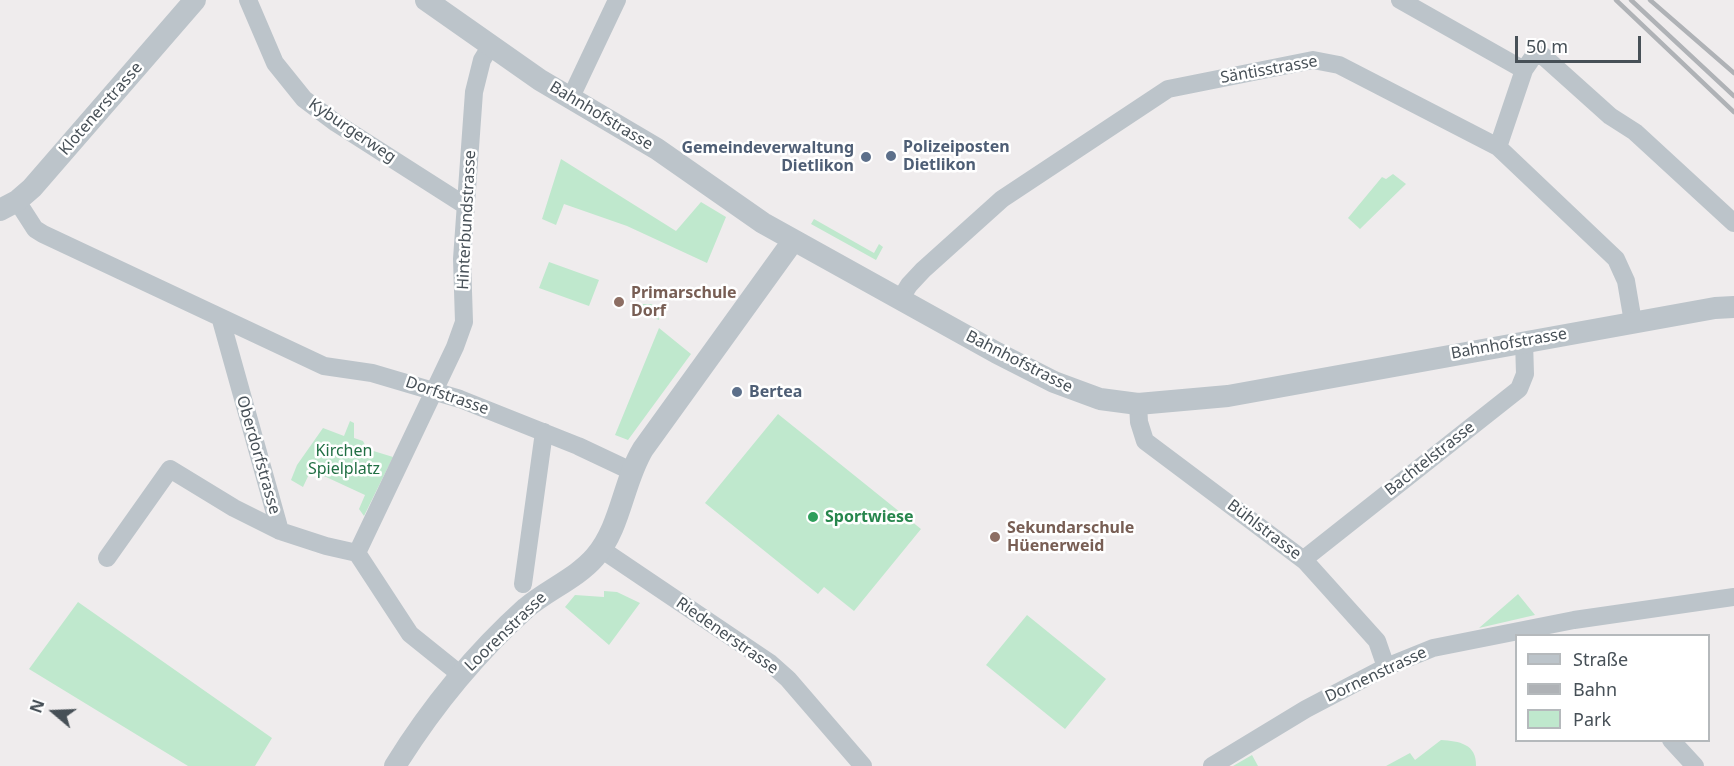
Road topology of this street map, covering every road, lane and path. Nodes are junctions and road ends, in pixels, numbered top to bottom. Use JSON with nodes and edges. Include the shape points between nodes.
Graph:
{"nodes":[{"id":1,"x":195,"y":0,"type":"edge"},
{"id":2,"x":248,"y":0,"type":"edge"},
{"id":3,"x":426,"y":0,"type":"edge"},
{"id":4,"x":617,"y":0,"type":"edge"},
{"id":5,"x":1400,"y":0,"type":"edge"},
{"id":6,"x":490,"y":47,"type":"junction"},
{"id":7,"x":1524,"y":70,"type":"junction"},
{"id":8,"x":571,"y":97,"type":"junction"},
{"id":9,"x":1498,"y":147,"type":"junction"},
{"id":10,"x":9,"y":205,"type":"edge"},
{"id":11,"x":466,"y":206,"type":"junction"},
{"id":12,"x":1734,"y":223,"type":"edge"},
{"id":13,"x":793,"y":241,"type":"junction"},
{"id":14,"x":901,"y":298,"type":"junction"},
{"id":15,"x":1734,"y":307,"type":"edge"},
{"id":16,"x":221,"y":320,"type":"junction"},
{"id":17,"x":1633,"y":322,"type":"junction"},
{"id":18,"x":1524,"y":341,"type":"junction"},
{"id":19,"x":435,"y":390,"type":"junction"},
{"id":20,"x":1138,"y":404,"type":"junction"},
{"id":21,"x":544,"y":432,"type":"junction"},
{"id":22,"x":631,"y":471,"type":"junction"},
{"id":23,"x":280,"y":531,"type":"junction"},
{"id":24,"x":601,"y":549,"type":"junction"},
{"id":25,"x":357,"y":553,"type":"junction"},
{"id":26,"x":107,"y":558,"type":"dead end"},
{"id":27,"x":1304,"y":559,"type":"junction"},
{"id":28,"x":523,"y":584,"type":"dead end"},
{"id":29,"x":1734,"y":597,"type":"edge"},
{"id":30,"x":1578,"y":628,"type":"edge"},
{"id":31,"x":1534,"y":634,"type":"edge"},
{"id":32,"x":1515,"y":637,"type":"edge"},
{"id":33,"x":1386,"y":667,"type":"junction"},
{"id":34,"x":461,"y":675,"type":"junction"},
{"id":35,"x":1672,"y":742,"type":"edge"},
{"id":36,"x":394,"y":766,"type":"edge"},
{"id":37,"x":863,"y":766,"type":"edge"},
{"id":38,"x":1212,"y":766,"type":"edge"},
{"id":39,"x":1695,"y":766,"type":"edge"}],
"edges":[{"from":1,"to":10,"type":"street","name":"Klotenerstrasse","via":[[78,136]]},
{"from":2,"to":11,"type":"street","name":"Kyburgerweg","via":[[275,63],[304,99]]},
{"from":3,"to":6,"type":"street","name":"Bahnhofstrasse"},
{"from":4,"to":8,"type":"street"},
{"from":5,"to":7,"type":"street"},
{"from":6,"to":8,"type":"street","name":"Bahnhofstrasse"},
{"from":6,"to":11,"type":"street","name":"Hinterbundstrasse","via":[[482,60],[474,92]]},
{"from":7,"to":9,"type":"street"},
{"from":7,"to":12,"type":"street","via":[[1533,57],[1542,55],[1550,60]]},
{"from":8,"to":13,"type":"street","name":"Bahnhofstrasse","via":[[657,149]]},
{"from":9,"to":14,"type":"street","name":"Säntisstrasse","via":[[1326,61],[1307,61],[1168,88],[1002,199],[923,270]]},
{"from":9,"to":17,"type":"street","name":"Säntisstrasse","via":[[1616,259],[1626,281]]},
{"from":10,"to":16,"type":"street","name":"Dorfstrasse","via":[[38,232]]},
{"from":11,"to":19,"type":"street","name":"Hinterbundstrasse","via":[[462,259],[464,322]]},
{"from":13,"to":14,"type":"street","name":"Bahnhofstrasse"},
{"from":13,"to":22,"type":"street"},
{"from":14,"to":20,"type":"street","name":"Bahnhofstrasse","via":[[1054,382],[1100,399]]},
{"from":15,"to":17,"type":"street","name":"Bahnhofstrasse"},
{"from":16,"to":19,"type":"street","name":"Dorfstrasse","via":[[324,366],[372,373]]},
{"from":16,"to":23,"type":"street","name":"Oberdorfstrasse"},
{"from":17,"to":18,"type":"street","name":"Bahnhofstrasse"},
{"from":18,"to":20,"type":"street","name":"Bahnhofstrasse","via":[[1228,396]]},
{"from":18,"to":27,"type":"street","name":"Bachtelstrasse","via":[[1525,374],[1519,389]]},
{"from":19,"to":21,"type":"street","name":"Dorfstrasse"},
{"from":19,"to":25,"type":"street","name":"Hinterbundstrasse"},
{"from":20,"to":27,"type":"street","name":"Bühlstrasse","via":[[1145,441]]},
{"from":21,"to":22,"type":"street","name":"Dorfstrasse"},
{"from":21,"to":28,"type":"street"},
{"from":22,"to":24,"type":"street","name":"Loorenstrasse"},
{"from":23,"to":25,"type":"street","name":"Oberdorfstrasse"},
{"from":23,"to":26,"type":"street","via":[[170,469]]},
{"from":24,"to":34,"type":"street","name":"Loorenstrasse","via":[[586,566],[526,608]]},
{"from":24,"to":37,"type":"street","name":"Riedenerstrasse","via":[[770,663]]},
{"from":25,"to":34,"type":"street","via":[[410,634]]},
{"from":27,"to":33,"type":"street","name":"Bühlstrasse","via":[[1377,641]]},
{"from":29,"to":30,"type":"street","name":"Dornenstrasse"},
{"from":30,"to":31,"type":"street","name":"Dornenstrasse"},
{"from":32,"to":33,"type":"street","name":"Dornenstrasse","via":[[1433,648]]},
{"from":33,"to":38,"type":"street","name":"Dornenstrasse","via":[[1306,709]]},
{"from":34,"to":36,"type":"street","name":"Loorenstrasse"},
{"from":35,"to":39,"type":"street"}]}
